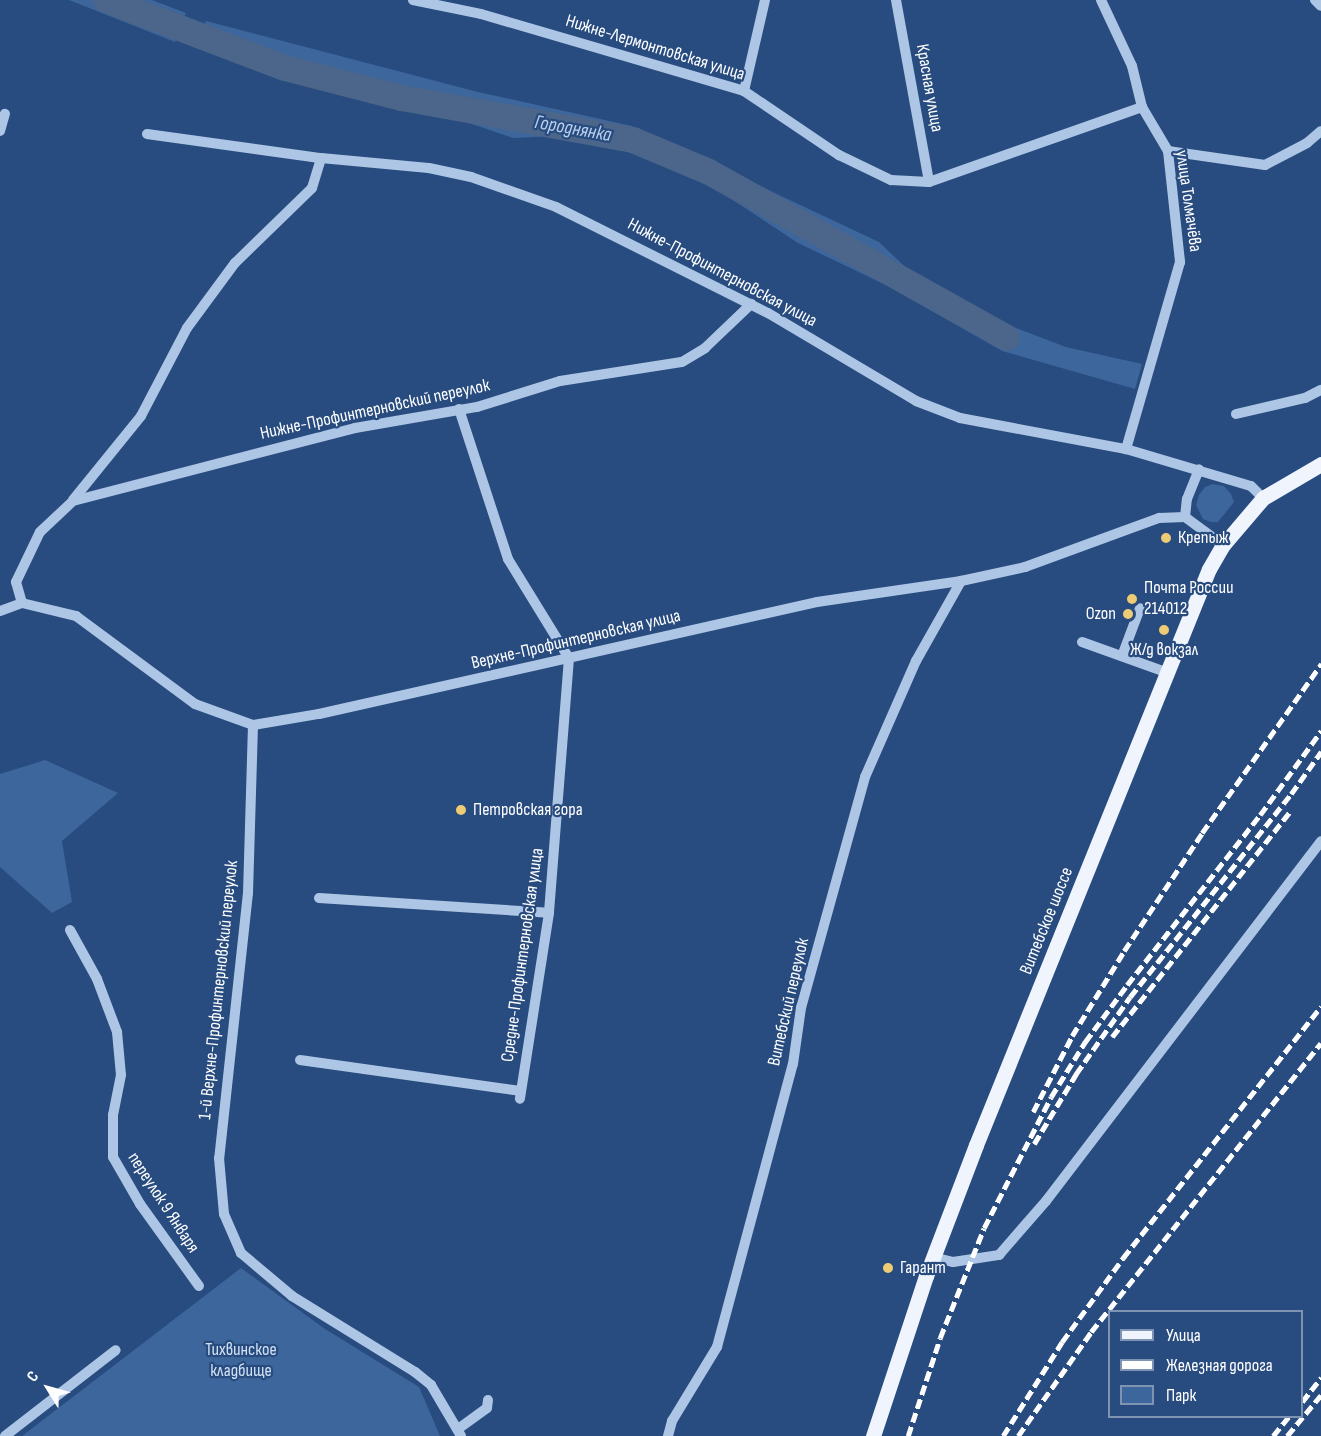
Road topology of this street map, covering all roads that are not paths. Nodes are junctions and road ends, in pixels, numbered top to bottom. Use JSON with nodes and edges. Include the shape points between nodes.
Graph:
{"nodes":[{"id":1,"x":413,"y":0,"type":"edge"},
{"id":2,"x":765,"y":0,"type":"edge"},
{"id":3,"x":896,"y":0,"type":"edge"},
{"id":4,"x":1101,"y":0,"type":"edge"},
{"id":5,"x":1315,"y":0,"type":"edge"},
{"id":6,"x":1321,"y":6,"type":"edge"},
{"id":7,"x":744,"y":91,"type":"junction"},
{"id":8,"x":1142,"y":107,"type":"junction"},
{"id":9,"x":5,"y":114,"type":"dead end"},
{"id":10,"x":0,"y":131,"type":"edge"},
{"id":11,"x":1321,"y":131,"type":"edge"},
{"id":12,"x":147,"y":134,"type":"dead end"},
{"id":13,"x":1168,"y":151,"type":"junction"},
{"id":14,"x":321,"y":158,"type":"junction"},
{"id":15,"x":929,"y":182,"type":"junction"},
{"id":16,"x":751,"y":304,"type":"junction"},
{"id":17,"x":1320,"y":392,"type":"edge"},
{"id":18,"x":459,"y":410,"type":"junction"},
{"id":19,"x":1236,"y":414,"type":"dead end"},
{"id":20,"x":1126,"y":449,"type":"junction"},
{"id":21,"x":1321,"y":464,"type":"edge"},
{"id":22,"x":1199,"y":469,"type":"junction"},
{"id":23,"x":1263,"y":498,"type":"junction"},
{"id":24,"x":73,"y":501,"type":"junction"},
{"id":25,"x":1185,"y":517,"type":"junction"},
{"id":26,"x":1223,"y":545,"type":"junction"},
{"id":27,"x":962,"y":581,"type":"junction"},
{"id":28,"x":22,"y":603,"type":"junction"},
{"id":29,"x":1140,"y":608,"type":"dead end"},
{"id":30,"x":0,"y":611,"type":"edge"},
{"id":31,"x":1082,"y":642,"type":"dead end"},
{"id":32,"x":1122,"y":656,"type":"junction"},
{"id":33,"x":569,"y":658,"type":"junction"},
{"id":34,"x":1168,"y":673,"type":"junction"},
{"id":35,"x":253,"y":725,"type":"junction"},
{"id":36,"x":1321,"y":841,"type":"edge"},
{"id":37,"x":319,"y":898,"type":"dead end"},
{"id":38,"x":549,"y":913,"type":"junction"},
{"id":39,"x":70,"y":930,"type":"dead end"},
{"id":40,"x":300,"y":1060,"type":"dead end"},
{"id":41,"x":933,"y":1257,"type":"junction"},
{"id":42,"x":199,"y":1286,"type":"dead end"},
{"id":43,"x":116,"y":1350,"type":"dead end"},
{"id":44,"x":488,"y":1400,"type":"dead end"},
{"id":45,"x":459,"y":1432,"type":"edge"},
{"id":46,"x":5,"y":1436,"type":"edge"},
{"id":47,"x":668,"y":1436,"type":"edge"},
{"id":48,"x":873,"y":1436,"type":"edge"}],
"edges":[{"from":1,"to":7,"type":"street","name":"Нижне-Лермонтовская улица","via":[[481,14]]},
{"from":2,"to":7,"type":"street"},
{"from":3,"to":15,"type":"street","name":"Красная улица"},
{"from":4,"to":8,"type":"street","name":"улица Толмачёва","via":[[1132,66]]},
{"from":5,"to":6,"type":"street"},
{"from":7,"to":15,"type":"street","name":"Нижне-Лермонтовская улица","via":[[839,155],[891,180]]},
{"from":8,"to":13,"type":"street","name":"улица Толмачёва"},
{"from":8,"to":15,"type":"street","name":"Нижне-Лермонтовская улица"},
{"from":9,"to":10,"type":"street"},
{"from":11,"to":13,"type":"street","via":[[1265,165]]},
{"from":12,"to":14,"type":"street","name":"Нижне-Профинтерновская улица"},
{"from":13,"to":20,"type":"street","name":"улица Толмачёва","via":[[1180,262]]},
{"from":14,"to":16,"type":"street","name":"Нижне-Профинтерновская улица","via":[[429,168],[471,177],[556,207]]},
{"from":14,"to":24,"type":"street","via":[[312,188],[235,263],[187,328],[141,416]]},
{"from":16,"to":18,"type":"street","name":"Нижне-Профинтерновский переулок","via":[[705,348],[682,362],[560,381]]},
{"from":16,"to":20,"type":"street","name":"Нижне-Профинтерновская улица","via":[[916,400],[960,418]]},
{"from":17,"to":19,"type":"street"},
{"from":18,"to":24,"type":"street","name":"Нижне-Профинтерновский переулок","via":[[355,428]]},
{"from":18,"to":33,"type":"street","via":[[508,559]]},
{"from":20,"to":22,"type":"street","name":"Нижне-Профинтерновская улица"},
{"from":21,"to":23,"type":"main road","name":"Витебское шоссе"},
{"from":22,"to":23,"type":"street","name":"Нижне-Профинтерновская улица","via":[[1251,486]]},
{"from":22,"to":25,"type":"street"},
{"from":23,"to":26,"type":"main road","name":"Витебское шоссе"},
{"from":24,"to":28,"type":"street","name":"Нижне-Профинтерновский переулок","via":[[40,532],[16,582]]},
{"from":25,"to":26,"type":"street"},
{"from":25,"to":27,"type":"street","name":"Верхне-Профинтерновская улица","via":[[1158,518],[1026,567]]},
{"from":26,"to":34,"type":"main road","name":"Витебское шоссе","via":[[1209,569]]},
{"from":27,"to":33,"type":"street","name":"Верхне-Профинтерновская улица","via":[[817,602]]},
{"from":27,"to":47,"type":"street","name":"Витебский переулок","via":[[916,661],[866,777],[801,1008],[793,1064],[717,1347],[672,1421]]},
{"from":28,"to":30,"type":"street"},
{"from":28,"to":35,"type":"street","name":"Верхне-Профинтерновская улица","via":[[76,616],[195,704]]},
{"from":29,"to":32,"type":"street"},
{"from":31,"to":32,"type":"street"},
{"from":32,"to":34,"type":"street"},
{"from":33,"to":35,"type":"street","name":"Верхне-Профинтерновская улица"},
{"from":33,"to":38,"type":"street","name":"Средне-Профинтерновская улица"},
{"from":34,"to":41,"type":"main road","name":"Витебское шоссе"},
{"from":35,"to":45,"type":"street","name":"1-й Верхне-Профинтерновский переулок","via":[[248,893],[219,1158],[224,1214],[241,1253],[292,1296],[431,1385]]},
{"from":36,"to":41,"type":"street","via":[[1046,1201],[999,1255],[954,1262]]},
{"from":37,"to":38,"type":"street"},
{"from":38,"to":40,"type":"street","name":"Средне-Профинтерновская улица","via":[[520,1095]]},
{"from":39,"to":42,"type":"street","name":"переулок 9 Января","via":[[97,979],[117,1032],[121,1075],[112,1115],[113,1157],[140,1204]]},
{"from":41,"to":48,"type":"main road","name":"Витебское шоссе"},
{"from":43,"to":46,"type":"street"},
{"from":44,"to":45,"type":"street","via":[[487,1408]]}]}
